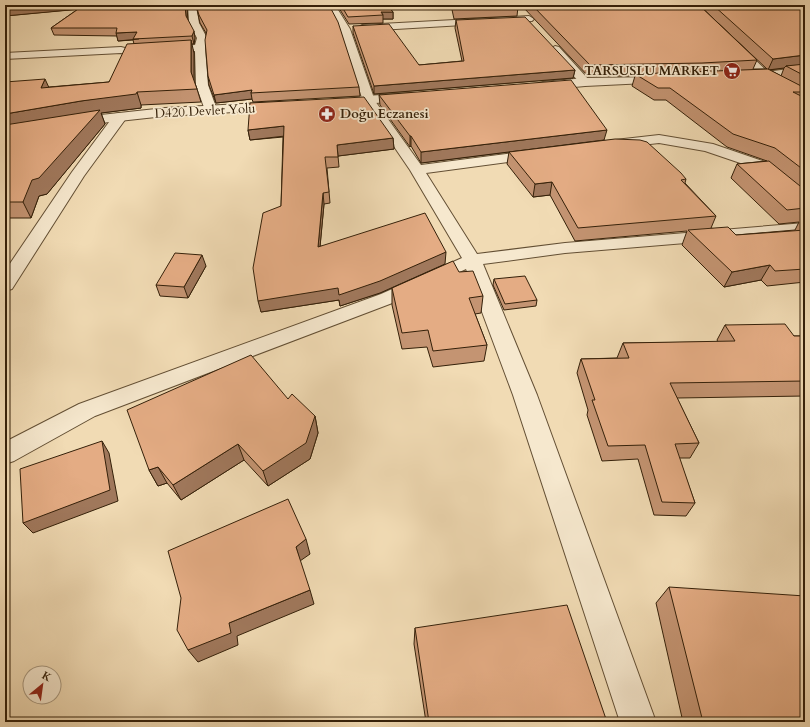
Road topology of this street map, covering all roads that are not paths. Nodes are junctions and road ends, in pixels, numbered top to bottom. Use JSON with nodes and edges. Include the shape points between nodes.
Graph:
{"nodes":[{"id":1,"x":192,"y":5,"type":"edge"},
{"id":2,"x":331,"y":5,"type":"edge"},
{"id":3,"x":692,"y":5,"type":"edge"},
{"id":4,"x":519,"y":10,"type":"dead end"},
{"id":5,"x":529,"y":19,"type":"junction"},
{"id":6,"x":535,"y":28,"type":"edge"},
{"id":7,"x":345,"y":29,"type":"junction"},
{"id":8,"x":545,"y":39,"type":"edge"},
{"id":9,"x":200,"y":48,"type":"junction"},
{"id":10,"x":5,"y":56,"type":"edge"},
{"id":11,"x":805,"y":70,"type":"edge"},
{"id":12,"x":765,"y":75,"type":"junction"},
{"id":13,"x":751,"y":77,"type":"edge"},
{"id":14,"x":676,"y":80,"type":"edge"},
{"id":15,"x":585,"y":82,"type":"junction"},
{"id":16,"x":531,"y":87,"type":"edge"},
{"id":17,"x":423,"y":96,"type":"edge"},
{"id":18,"x":805,"y":98,"type":"edge"},
{"id":19,"x":369,"y":101,"type":"junction"},
{"id":20,"x":330,"y":103,"type":"edge"},
{"id":21,"x":290,"y":106,"type":"edge"},
{"id":22,"x":211,"y":110,"type":"junction"},
{"id":23,"x":120,"y":117,"type":"junction"},
{"id":24,"x":61,"y":124,"type":"edge"},
{"id":25,"x":602,"y":145,"type":"edge"},
{"id":26,"x":552,"y":152,"type":"edge"},
{"id":27,"x":417,"y":170,"type":"junction"},
{"id":28,"x":805,"y":200,"type":"edge"},
{"id":29,"x":717,"y":219,"type":"dead end"},
{"id":30,"x":805,"y":228,"type":"edge"},
{"id":31,"x":732,"y":235,"type":"junction"},
{"id":32,"x":472,"y":260,"type":"junction"},
{"id":33,"x":5,"y":285,"type":"edge"},
{"id":34,"x":5,"y":454,"type":"edge"},
{"id":35,"x":638,"y":722,"type":"edge"}],
"edges":[{"from":1,"to":9,"type":"street","via":[[194,23],[202,38]]},
{"from":2,"to":7,"type":"street"},
{"from":3,"to":12,"type":"street"},
{"from":4,"to":5,"type":"street"},
{"from":5,"to":6,"type":"street"},
{"from":5,"to":7,"type":"street"},
{"from":7,"to":19,"type":"street"},
{"from":8,"to":15,"type":"street"},
{"from":9,"to":10,"type":"street"},
{"from":9,"to":22,"type":"street","via":[[202,85]]},
{"from":11,"to":12,"type":"street"},
{"from":12,"to":13,"type":"street"},
{"from":12,"to":18,"type":"street"},
{"from":14,"to":15,"type":"street"},
{"from":15,"to":16,"type":"street"},
{"from":17,"to":19,"type":"street"},
{"from":19,"to":20,"type":"street"},
{"from":19,"to":27,"type":"street"},
{"from":21,"to":22,"type":"street","name":"D420 Devlet Yolu"},
{"from":22,"to":23,"type":"street","name":"D420 Devlet Yolu"},
{"from":23,"to":24,"type":"street","name":"D420 Devlet Yolu"},
{"from":23,"to":33,"type":"street","via":[[77,175]]},
{"from":25,"to":28,"type":"street","via":[[653,146],[658,140],[708,147],[763,166]]},
{"from":26,"to":27,"type":"street"},
{"from":27,"to":32,"type":"street"},
{"from":29,"to":31,"type":"street"},
{"from":30,"to":31,"type":"street"},
{"from":31,"to":32,"type":"street","via":[[565,248]]},
{"from":32,"to":34,"type":"street","via":[[388,298],[87,410]]},
{"from":32,"to":35,"type":"street","via":[[526,395]]}]}
